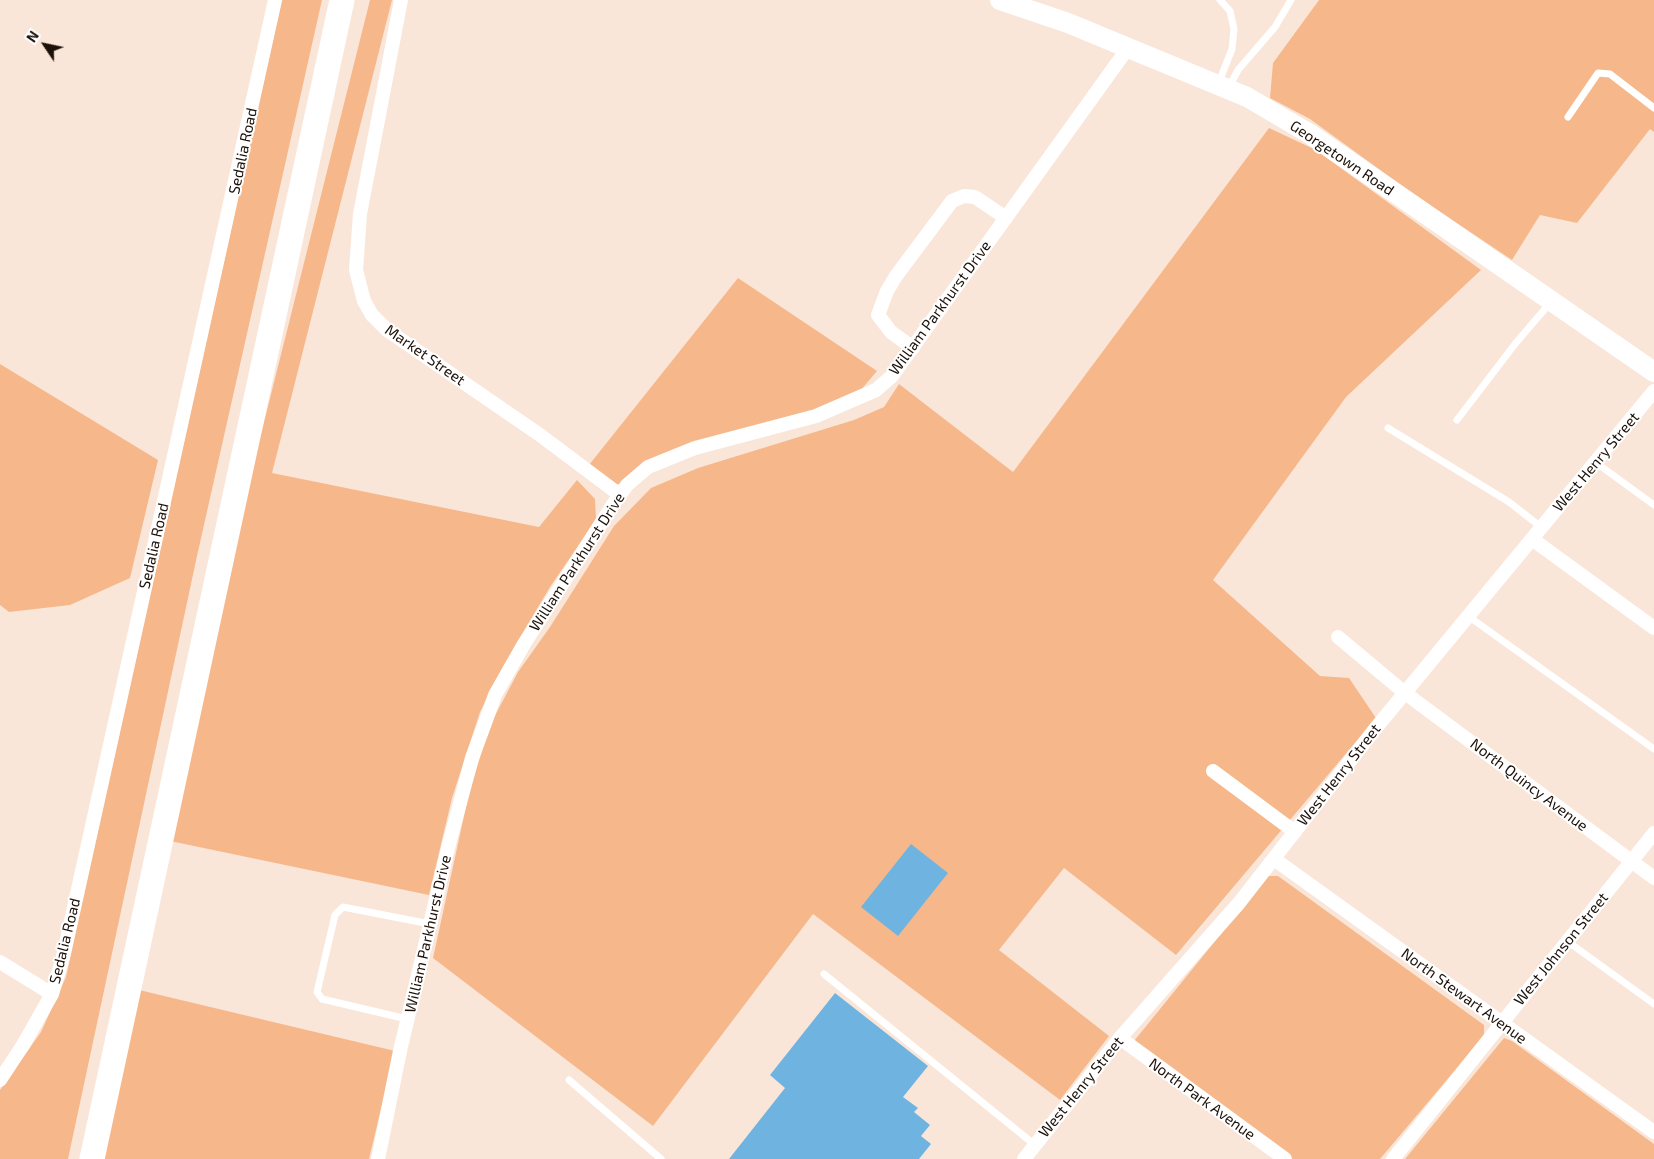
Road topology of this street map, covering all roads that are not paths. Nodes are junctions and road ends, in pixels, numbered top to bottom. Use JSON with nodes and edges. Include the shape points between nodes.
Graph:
{"nodes":[{"id":1,"x":275,"y":0,"type":"edge"},
{"id":2,"x":342,"y":0,"type":"edge"},
{"id":3,"x":401,"y":0,"type":"edge"},
{"id":4,"x":1000,"y":0,"type":"edge"},
{"id":5,"x":1220,"y":0,"type":"edge"},
{"id":6,"x":1291,"y":0,"type":"edge"},
{"id":7,"x":1128,"y":48,"type":"junction"},
{"id":8,"x":1223,"y":87,"type":"junction"},
{"id":9,"x":1654,"y":108,"type":"edge"},
{"id":10,"x":1568,"y":117,"type":"dead end"},
{"id":11,"x":1006,"y":218,"type":"junction"},
{"id":12,"x":1552,"y":301,"type":"junction"},
{"id":13,"x":913,"y":348,"type":"junction"},
{"id":14,"x":1654,"y":372,"type":"edge"},
{"id":15,"x":1654,"y":391,"type":"edge"},
{"id":16,"x":1457,"y":420,"type":"dead end"},
{"id":17,"x":1388,"y":428,"type":"dead end"},
{"id":18,"x":1595,"y":462,"type":"junction"},
{"id":19,"x":620,"y":495,"type":"junction"},
{"id":20,"x":1654,"y":505,"type":"edge"},
{"id":21,"x":1541,"y":528,"type":"junction"},
{"id":22,"x":1532,"y":539,"type":"junction"},
{"id":23,"x":1468,"y":616,"type":"junction"},
{"id":24,"x":1654,"y":628,"type":"edge"},
{"id":25,"x":1338,"y":637,"type":"dead end"},
{"id":26,"x":1405,"y":693,"type":"junction"},
{"id":27,"x":1654,"y":749,"type":"edge"},
{"id":28,"x":1213,"y":771,"type":"dead end"},
{"id":29,"x":1295,"y":832,"type":"junction"},
{"id":30,"x":1654,"y":833,"type":"edge"},
{"id":31,"x":1274,"y":858,"type":"junction"},
{"id":32,"x":1632,"y":861,"type":"junction"},
{"id":33,"x":1654,"y":878,"type":"edge"},
{"id":34,"x":430,"y":924,"type":"junction"},
{"id":35,"x":1567,"y":941,"type":"junction"},
{"id":36,"x":0,"y":962,"type":"edge"},
{"id":37,"x":824,"y":974,"type":"dead end"},
{"id":38,"x":52,"y":994,"type":"junction"},
{"id":39,"x":1654,"y":1004,"type":"edge"},
{"id":40,"x":407,"y":1019,"type":"junction"},
{"id":41,"x":1502,"y":1023,"type":"junction"},
{"id":42,"x":1120,"y":1038,"type":"junction"},
{"id":43,"x":0,"y":1080,"type":"edge"},
{"id":44,"x":569,"y":1080,"type":"dead end"},
{"id":45,"x":1654,"y":1132,"type":"edge"},
{"id":46,"x":1035,"y":1144,"type":"junction"},
{"id":47,"x":92,"y":1159,"type":"edge"},
{"id":48,"x":378,"y":1159,"type":"edge"},
{"id":49,"x":661,"y":1159,"type":"edge"},
{"id":50,"x":1024,"y":1159,"type":"edge"},
{"id":51,"x":1285,"y":1159,"type":"edge"},
{"id":52,"x":1393,"y":1159,"type":"edge"}],
"edges":[{"from":1,"to":38,"type":"street","name":"Sedalia Road","via":[[73,913]]},
{"from":2,"to":47,"type":"highway"},
{"from":3,"to":19,"type":"street","name":"Market Street","via":[[360,214],[356,270],[364,301],[387,330],[540,435]]},
{"from":4,"to":7,"type":"street","name":"Georgetown Road"},
{"from":5,"to":8,"type":"lane","via":[[1230,11],[1234,29]]},
{"from":6,"to":8,"type":"lane","via":[[1275,27]]},
{"from":7,"to":8,"type":"street","name":"Georgetown Road"},
{"from":7,"to":11,"type":"street","name":"William Parkhurst Drive"},
{"from":8,"to":12,"type":"street","name":"Georgetown Road","via":[[1247,97],[1310,134]]},
{"from":9,"to":10,"type":"lane","via":[[1610,74],[1598,73]]},
{"from":11,"to":13,"type":"street","name":"William Parkhurst Drive"},
{"from":11,"to":13,"type":"street","via":[[975,197],[964,196],[952,201],[896,276],[886,291],[878,315],[891,332]]},
{"from":12,"to":14,"type":"street","name":"Georgetown Road"},
{"from":12,"to":16,"type":"lane"},
{"from":13,"to":19,"type":"street","name":"William Parkhurst Drive","via":[[892,376],[876,390],[816,416],[696,448],[648,467]]},
{"from":15,"to":18,"type":"street","name":"West Henry Street"},
{"from":17,"to":21,"type":"lane","via":[[1509,502]]},
{"from":18,"to":20,"type":"lane"},
{"from":18,"to":21,"type":"street","name":"West Henry Street"},
{"from":19,"to":34,"type":"street","name":"William Parkhurst Drive","via":[[495,695],[472,758]]},
{"from":21,"to":22,"type":"street","name":"West Henry Street"},
{"from":22,"to":23,"type":"street","name":"West Henry Street"},
{"from":22,"to":24,"type":"street"},
{"from":23,"to":26,"type":"street","name":"West Henry Street"},
{"from":23,"to":27,"type":"lane"},
{"from":25,"to":26,"type":"street","name":"North Quincy Avenue"},
{"from":26,"to":29,"type":"street","name":"West Henry Street"},
{"from":26,"to":32,"type":"street","name":"North Quincy Avenue"},
{"from":28,"to":29,"type":"street"},
{"from":29,"to":31,"type":"street","name":"West Henry Street"},
{"from":30,"to":32,"type":"street","name":"West Johnson Street"},
{"from":31,"to":41,"type":"street","name":"North Stewart Avenue"},
{"from":31,"to":42,"type":"street","name":"West Henry Street","via":[[1239,903]]},
{"from":32,"to":33,"type":"street","name":"North Quincy Avenue"},
{"from":32,"to":35,"type":"street","name":"West Johnson Street"},
{"from":34,"to":40,"type":"street","name":"William Parkhurst Drive"},
{"from":34,"to":40,"type":"lane","via":[[343,907],[334,915],[317,992],[322,999]]},
{"from":35,"to":39,"type":"lane"},
{"from":35,"to":41,"type":"street","name":"West Johnson Street"},
{"from":36,"to":38,"type":"street"},
{"from":37,"to":46,"type":"lane"},
{"from":38,"to":43,"type":"street","name":"Sedalia Road"},
{"from":40,"to":48,"type":"street","name":"William Parkhurst Drive"},
{"from":41,"to":45,"type":"street","name":"North Stewart Avenue"},
{"from":41,"to":52,"type":"street","name":"West Johnson Street"},
{"from":42,"to":46,"type":"street","name":"West Henry Street"},
{"from":42,"to":51,"type":"street","name":"North Park Avenue"},
{"from":44,"to":49,"type":"lane"},
{"from":46,"to":50,"type":"street","name":"West Henry Street"}]}
